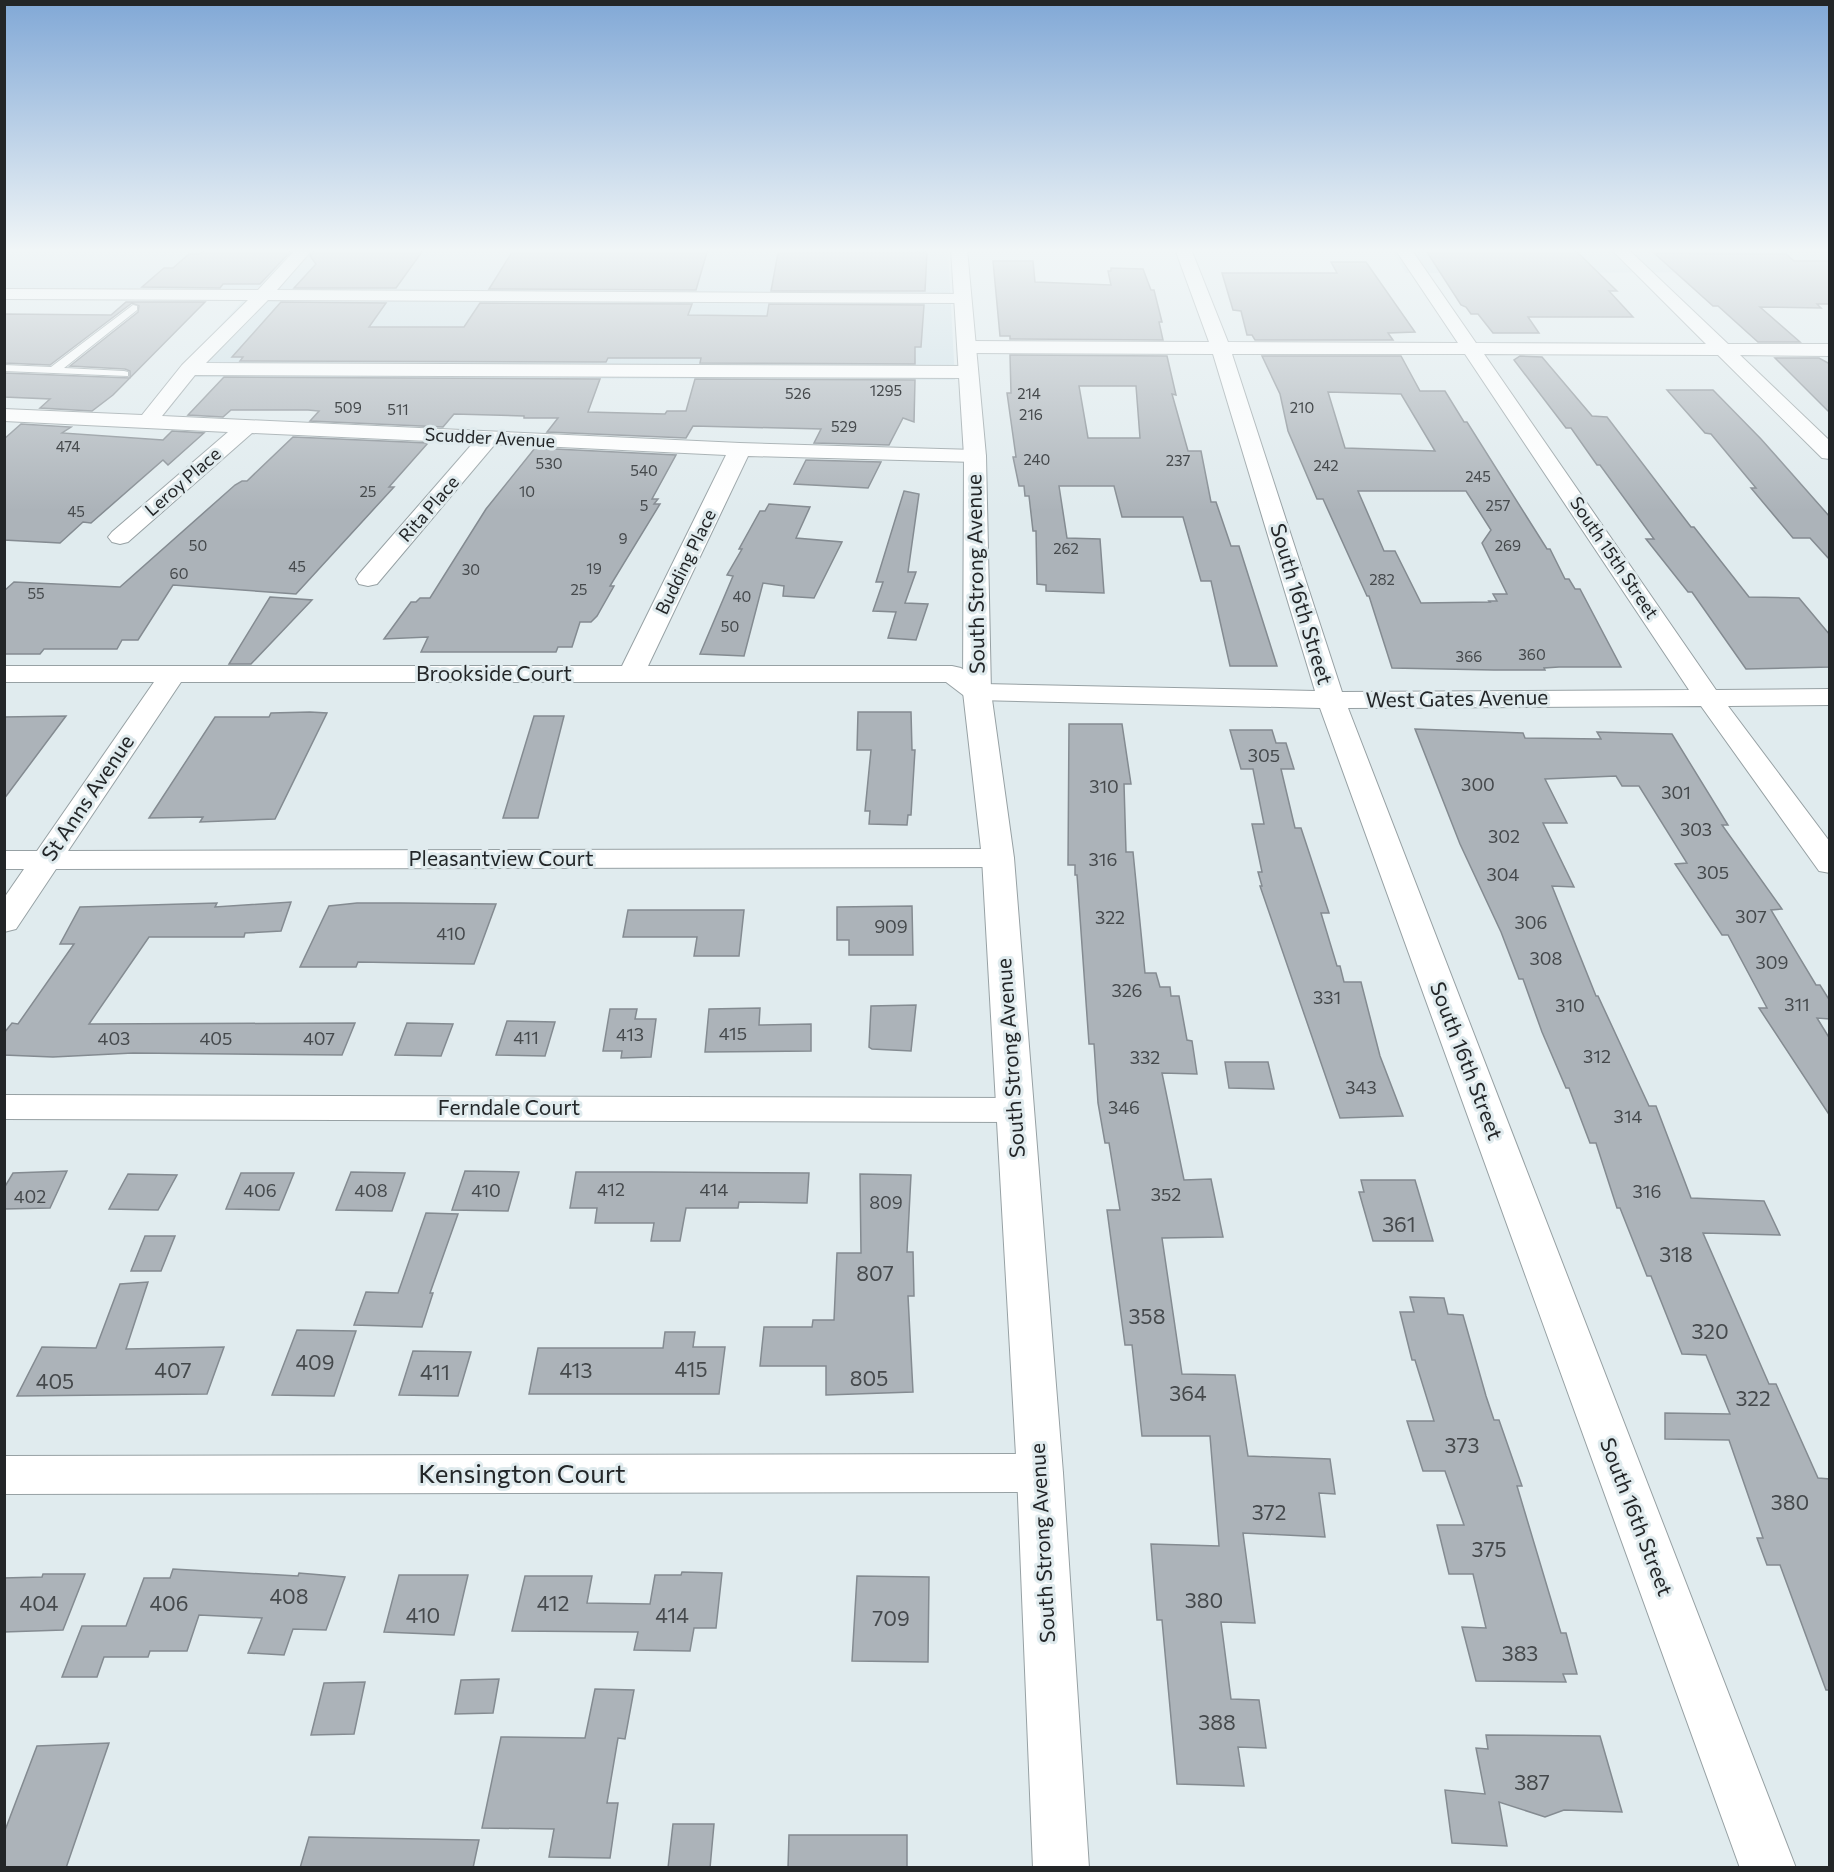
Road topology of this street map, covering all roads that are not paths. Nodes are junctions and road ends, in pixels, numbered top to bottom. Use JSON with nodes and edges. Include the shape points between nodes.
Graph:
{"nodes":[{"id":1,"x":97,"y":336,"type":"edge"},
{"id":2,"x":222,"y":336,"type":"edge"},
{"id":3,"x":965,"y":336,"type":"edge"},
{"id":4,"x":1217,"y":336,"type":"edge"},
{"id":5,"x":1462,"y":336,"type":"edge"},
{"id":6,"x":1709,"y":336,"type":"edge"},
{"id":7,"x":1221,"y":348,"type":"junction"},
{"id":8,"x":1471,"y":349,"type":"junction"},
{"id":9,"x":1722,"y":349,"type":"junction"},
{"id":10,"x":1830,"y":350,"type":"edge"},
{"id":11,"x":967,"y":359,"type":"junction"},
{"id":12,"x":4,"y":368,"type":"edge"},
{"id":13,"x":189,"y":369,"type":"junction"},
{"id":14,"x":54,"y":370,"type":"junction"},
{"id":15,"x":124,"y":374,"type":"dead end"},
{"id":16,"x":4,"y":415,"type":"edge"},
{"id":17,"x":147,"y":422,"type":"junction"},
{"id":18,"x":246,"y":427,"type":"junction"},
{"id":19,"x":489,"y":438,"type":"junction"},
{"id":20,"x":740,"y":449,"type":"junction"},
{"id":21,"x":1830,"y":453,"type":"edge"},
{"id":22,"x":975,"y":456,"type":"junction"},
{"id":23,"x":120,"y":537,"type":"dead end"},
{"id":24,"x":368,"y":579,"type":"dead end"},
{"id":25,"x":4,"y":674,"type":"edge"},
{"id":26,"x":173,"y":674,"type":"junction"},
{"id":27,"x":631,"y":674,"type":"junction"},
{"id":28,"x":977,"y":692,"type":"junction"},
{"id":29,"x":1708,"y":697,"type":"junction"},
{"id":30,"x":1830,"y":697,"type":"edge"},
{"id":31,"x":1331,"y":700,"type":"junction"},
{"id":32,"x":998,"y":858,"type":"junction"},
{"id":33,"x":4,"y":860,"type":"edge"},
{"id":34,"x":46,"y":860,"type":"junction"},
{"id":35,"x":1830,"y":864,"type":"edge"},
{"id":36,"x":4,"y":922,"type":"edge"},
{"id":37,"x":4,"y":1107,"type":"edge"},
{"id":38,"x":1014,"y":1110,"type":"junction"},
{"id":39,"x":1040,"y":1473,"type":"junction"},
{"id":40,"x":4,"y":1475,"type":"edge"},
{"id":41,"x":1061,"y":1868,"type":"edge"},
{"id":42,"x":1767,"y":1868,"type":"edge"}],
"edges":[{"from":1,"to":14,"type":"lane"},
{"from":2,"to":13,"type":"street"},
{"from":3,"to":11,"type":"street","name":"South Strong Avenue"},
{"from":4,"to":7,"type":"street","name":"South 16th Street"},
{"from":5,"to":8,"type":"street","name":"South 15th Street"},
{"from":6,"to":9,"type":"street"},
{"from":7,"to":8,"type":"street"},
{"from":7,"to":11,"type":"street"},
{"from":7,"to":31,"type":"street","name":"South 16th Street"},
{"from":8,"to":9,"type":"street"},
{"from":8,"to":29,"type":"street","name":"South 15th Street"},
{"from":9,"to":10,"type":"street"},
{"from":9,"to":21,"type":"street"},
{"from":11,"to":13,"type":"street"},
{"from":11,"to":22,"type":"street","name":"South Strong Avenue"},
{"from":12,"to":14,"type":"lane"},
{"from":13,"to":17,"type":"street"},
{"from":14,"to":15,"type":"lane"},
{"from":16,"to":17,"type":"street","name":"Scudder Avenue"},
{"from":17,"to":18,"type":"street","name":"Scudder Avenue"},
{"from":18,"to":19,"type":"street","name":"Scudder Avenue"},
{"from":18,"to":23,"type":"street","name":"Leroy Place"},
{"from":19,"to":20,"type":"street","name":"Scudder Avenue"},
{"from":19,"to":24,"type":"street","name":"Rita Place"},
{"from":20,"to":22,"type":"street","name":"Scudder Avenue"},
{"from":20,"to":27,"type":"street","name":"Budding Place"},
{"from":22,"to":28,"type":"street","name":"South Strong Avenue"},
{"from":25,"to":26,"type":"street","name":"Brookside Court"},
{"from":26,"to":27,"type":"street","name":"Brookside Court"},
{"from":26,"to":34,"type":"street","name":"St Anns Avenue"},
{"from":27,"to":28,"type":"street","name":"Brookside Court","via":[[952,674]]},
{"from":28,"to":31,"type":"street","name":"West Gates Avenue"},
{"from":28,"to":32,"type":"street","name":"South Strong Avenue"},
{"from":29,"to":30,"type":"street","name":"West Gates Avenue"},
{"from":29,"to":31,"type":"street","name":"West Gates Avenue"},
{"from":29,"to":35,"type":"street","name":"South 15th Street"},
{"from":31,"to":42,"type":"street","name":"South 16th Street"},
{"from":32,"to":34,"type":"street","name":"Pleasantview Court"},
{"from":32,"to":38,"type":"street","name":"South Strong Avenue"},
{"from":33,"to":34,"type":"street","name":"Pleasantview Court"},
{"from":34,"to":36,"type":"street","name":"St Anns Avenue"},
{"from":37,"to":38,"type":"street","name":"Ferndale Court"},
{"from":38,"to":39,"type":"street","name":"South Strong Avenue"},
{"from":39,"to":40,"type":"street","name":"Kensington Court"},
{"from":39,"to":41,"type":"street","name":"South Strong Avenue"}]}
